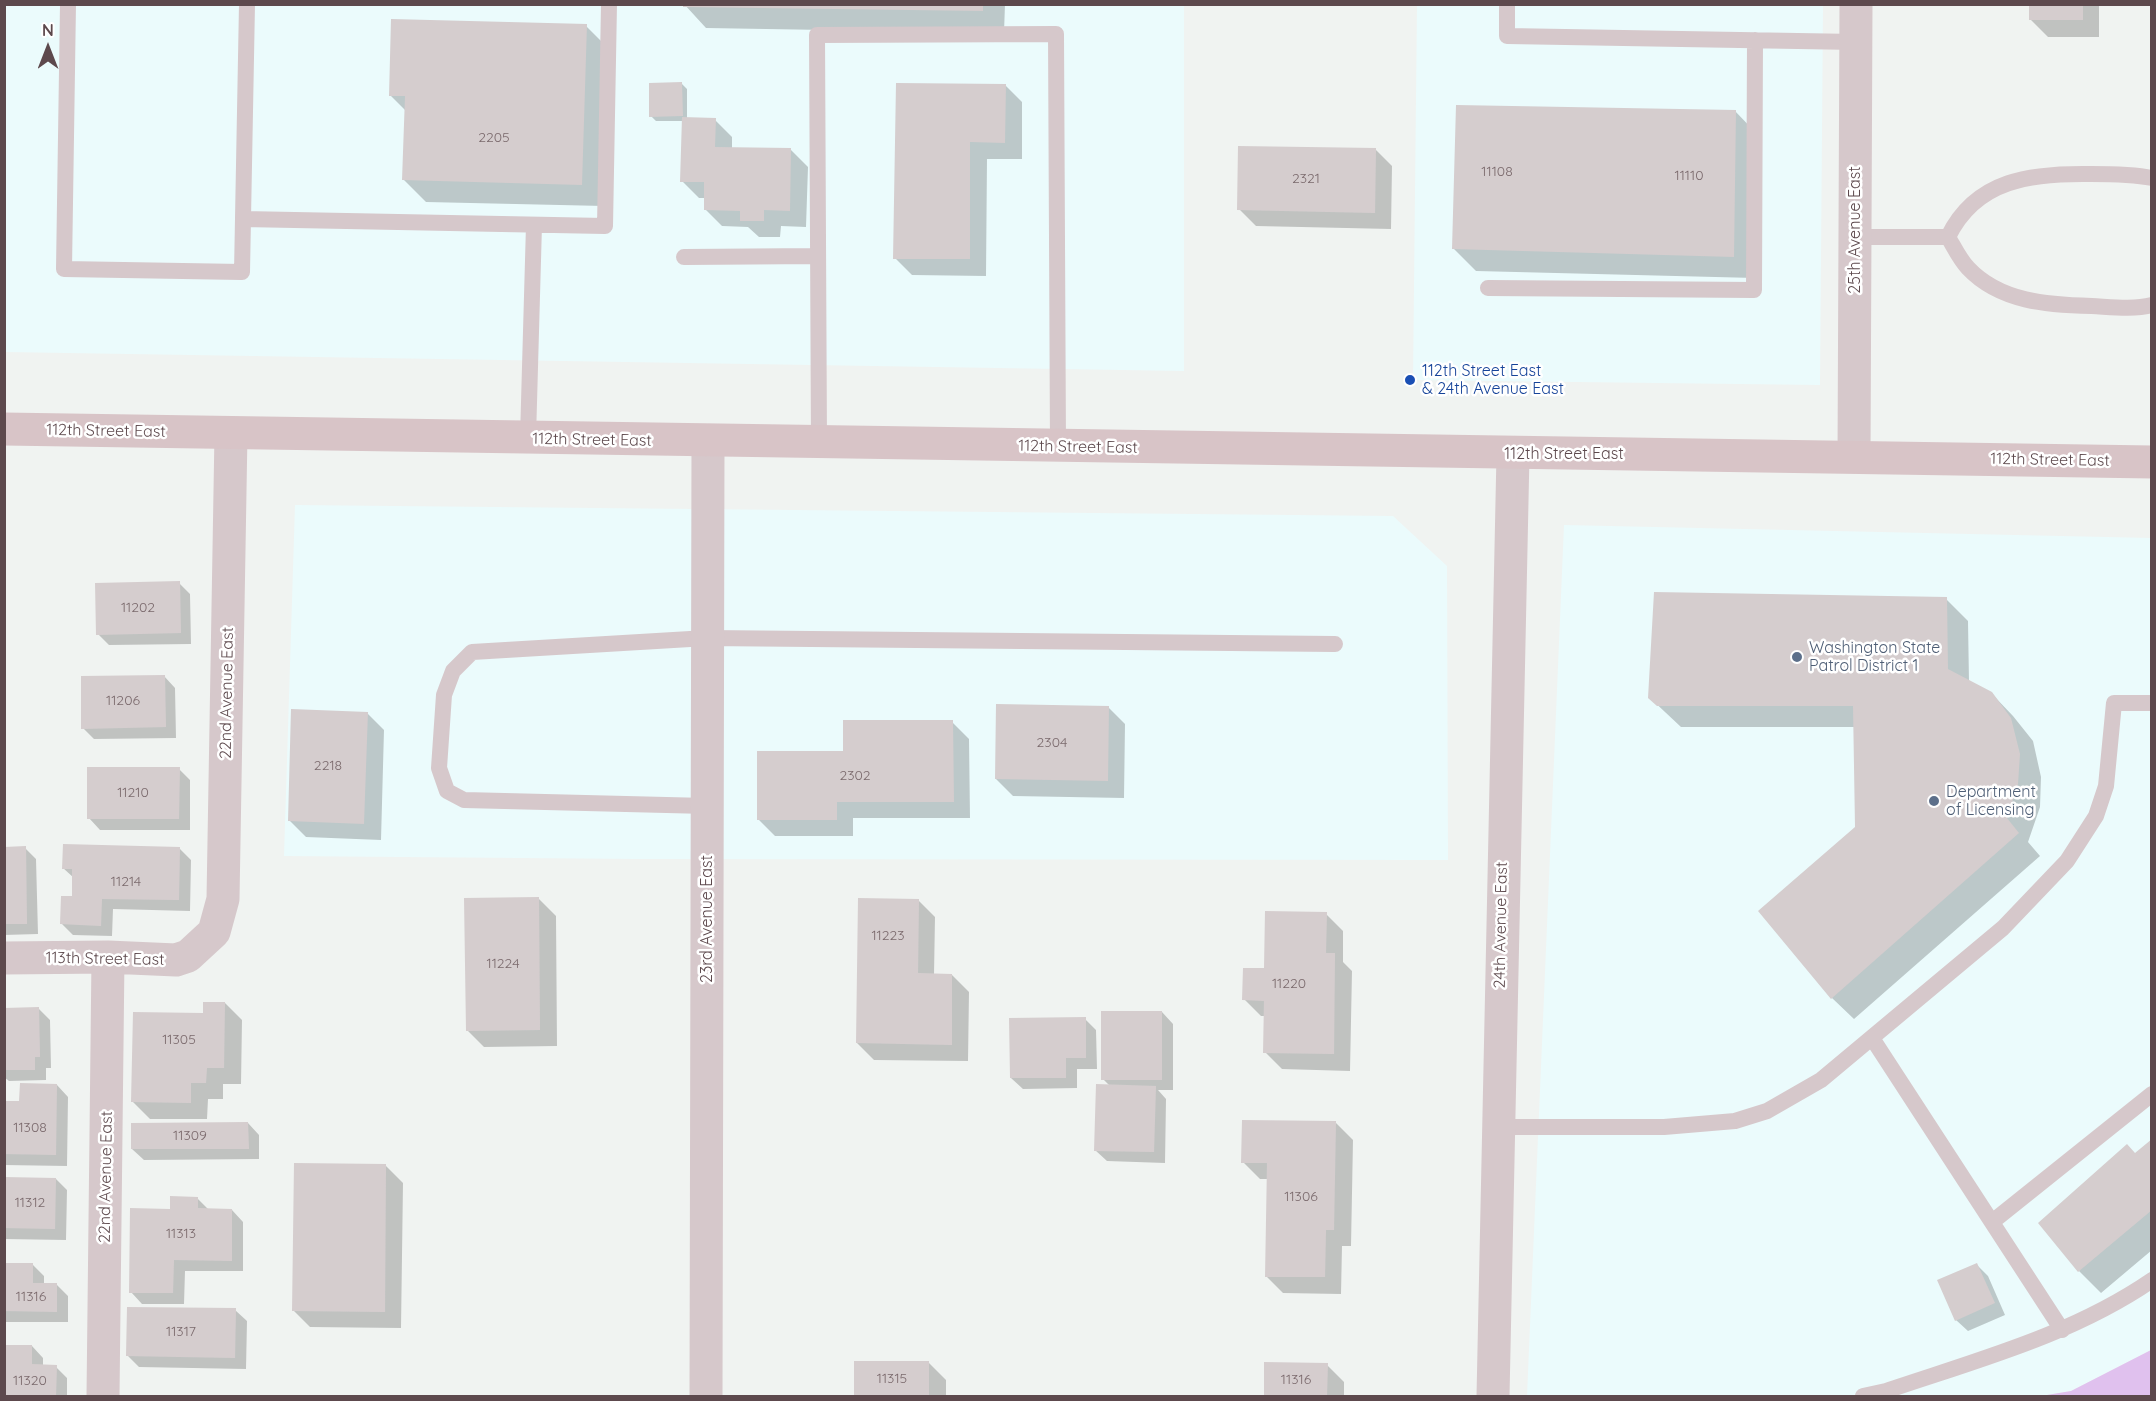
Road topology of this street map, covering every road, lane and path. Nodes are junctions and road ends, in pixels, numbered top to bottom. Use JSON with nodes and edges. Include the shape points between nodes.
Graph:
{"nodes":[{"id":1,"x":68,"y":4,"type":"edge"},
{"id":2,"x":247,"y":4,"type":"edge"},
{"id":3,"x":609,"y":4,"type":"edge"},
{"id":4,"x":1507,"y":4,"type":"edge"},
{"id":5,"x":1856,"y":4,"type":"edge"},
{"id":6,"x":1755,"y":40,"type":"junction"},
{"id":7,"x":1856,"y":42,"type":"junction"},
{"id":8,"x":2151,"y":178,"type":"edge"},
{"id":9,"x":243,"y":219,"type":"junction"},
{"id":10,"x":534,"y":225,"type":"junction"},
{"id":11,"x":1855,"y":237,"type":"junction"},
{"id":12,"x":1948,"y":237,"type":"junction"},
{"id":13,"x":818,"y":256,"type":"junction"},
{"id":14,"x":684,"y":257,"type":"dead end"},
{"id":15,"x":1488,"y":288,"type":"dead end"},
{"id":16,"x":2151,"y":305,"type":"edge"},
{"id":17,"x":4,"y":429,"type":"edge"},
{"id":18,"x":231,"y":433,"type":"junction"},
{"id":19,"x":528,"y":438,"type":"junction"},
{"id":20,"x":708,"y":442,"type":"junction"},
{"id":21,"x":819,"y":443,"type":"junction"},
{"id":22,"x":1058,"y":447,"type":"junction"},
{"id":23,"x":1513,"y":454,"type":"junction"},
{"id":24,"x":1854,"y":456,"type":"junction"},
{"id":25,"x":2151,"y":462,"type":"edge"},
{"id":26,"x":707,"y":638,"type":"junction"},
{"id":27,"x":1335,"y":644,"type":"dead end"},
{"id":28,"x":2151,"y":703,"type":"edge"},
{"id":29,"x":707,"y":806,"type":"junction"},
{"id":30,"x":200,"y":946,"type":"joint"},
{"id":31,"x":108,"y":957,"type":"junction"},
{"id":32,"x":4,"y":958,"type":"edge"},
{"id":33,"x":1872,"y":1038,"type":"junction"},
{"id":34,"x":2151,"y":1094,"type":"edge"},
{"id":35,"x":1497,"y":1127,"type":"junction"},
{"id":36,"x":1992,"y":1222,"type":"junction"},
{"id":37,"x":2151,"y":1280,"type":"edge"},
{"id":38,"x":2062,"y":1330,"type":"junction"},
{"id":39,"x":103,"y":1396,"type":"edge"},
{"id":40,"x":706,"y":1396,"type":"edge"},
{"id":41,"x":1492,"y":1396,"type":"edge"},
{"id":42,"x":1863,"y":1396,"type":"edge"}],
"edges":[{"from":1,"to":9,"type":"lane","via":[[64,269],[242,272]]},
{"from":2,"to":9,"type":"lane"},
{"from":3,"to":10,"type":"lane","via":[[605,226]]},
{"from":4,"to":6,"type":"lane","via":[[1507,36]]},
{"from":5,"to":7,"type":"street","name":"25th Avenue East"},
{"from":6,"to":7,"type":"lane"},
{"from":6,"to":15,"type":"lane","via":[[1754,290]]},
{"from":7,"to":11,"type":"street","name":"25th Avenue East"},
{"from":8,"to":12,"type":"lane","via":[[2083,174],[2027,177],[2000,186],[1973,202],[1957,218]]},
{"from":9,"to":10,"type":"lane"},
{"from":10,"to":19,"type":"lane"},
{"from":11,"to":12,"type":"lane"},
{"from":11,"to":24,"type":"street","name":"25th Avenue East"},
{"from":12,"to":16,"type":"lane","via":[[1967,267],[2009,295],[2068,306]]},
{"from":13,"to":14,"type":"lane"},
{"from":13,"to":21,"type":"lane"},
{"from":13,"to":22,"type":"lane","via":[[817,35],[1056,34]]},
{"from":17,"to":18,"type":"main road","name":"112th Street East"},
{"from":18,"to":19,"type":"main road","name":"112th Street East"},
{"from":18,"to":30,"type":"street","name":"22nd Avenue East","via":[[223,899],[213,932]]},
{"from":19,"to":20,"type":"main road","name":"112th Street East"},
{"from":20,"to":21,"type":"main road","name":"112th Street East"},
{"from":20,"to":26,"type":"street","name":"23rd Avenue East"},
{"from":21,"to":22,"type":"main road","name":"112th Street East"},
{"from":22,"to":23,"type":"main road","name":"112th Street East"},
{"from":23,"to":24,"type":"main road","name":"112th Street East"},
{"from":23,"to":35,"type":"street","name":"24th Avenue East"},
{"from":24,"to":25,"type":"main road","name":"112th Street East"},
{"from":26,"to":27,"type":"lane"},
{"from":26,"to":29,"type":"street","name":"23rd Avenue East"},
{"from":26,"to":29,"type":"lane","via":[[472,652],[453,671],[444,695],[439,768],[447,791],[464,800]]},
{"from":28,"to":33,"type":"lane","via":[[2114,703],[2106,786],[2096,816],[2067,861],[2003,928]]},
{"from":29,"to":40,"type":"street","name":"23rd Avenue East"},
{"from":30,"to":31,"type":"street","name":"113th Street East","via":[[177,960]]},
{"from":31,"to":32,"type":"street","name":"113th Street East"},
{"from":31,"to":39,"type":"street","name":"22nd Avenue East"},
{"from":33,"to":35,"type":"lane","via":[[1821,1080],[1767,1111],[1735,1120],[1701,1125]]},
{"from":33,"to":36,"type":"lane"},
{"from":34,"to":36,"type":"lane"},
{"from":35,"to":41,"type":"street","name":"24th Avenue East"},
{"from":36,"to":38,"type":"lane"},
{"from":37,"to":38,"type":"lane","via":[[2114,1305]]},
{"from":38,"to":42,"type":"lane"}]}
